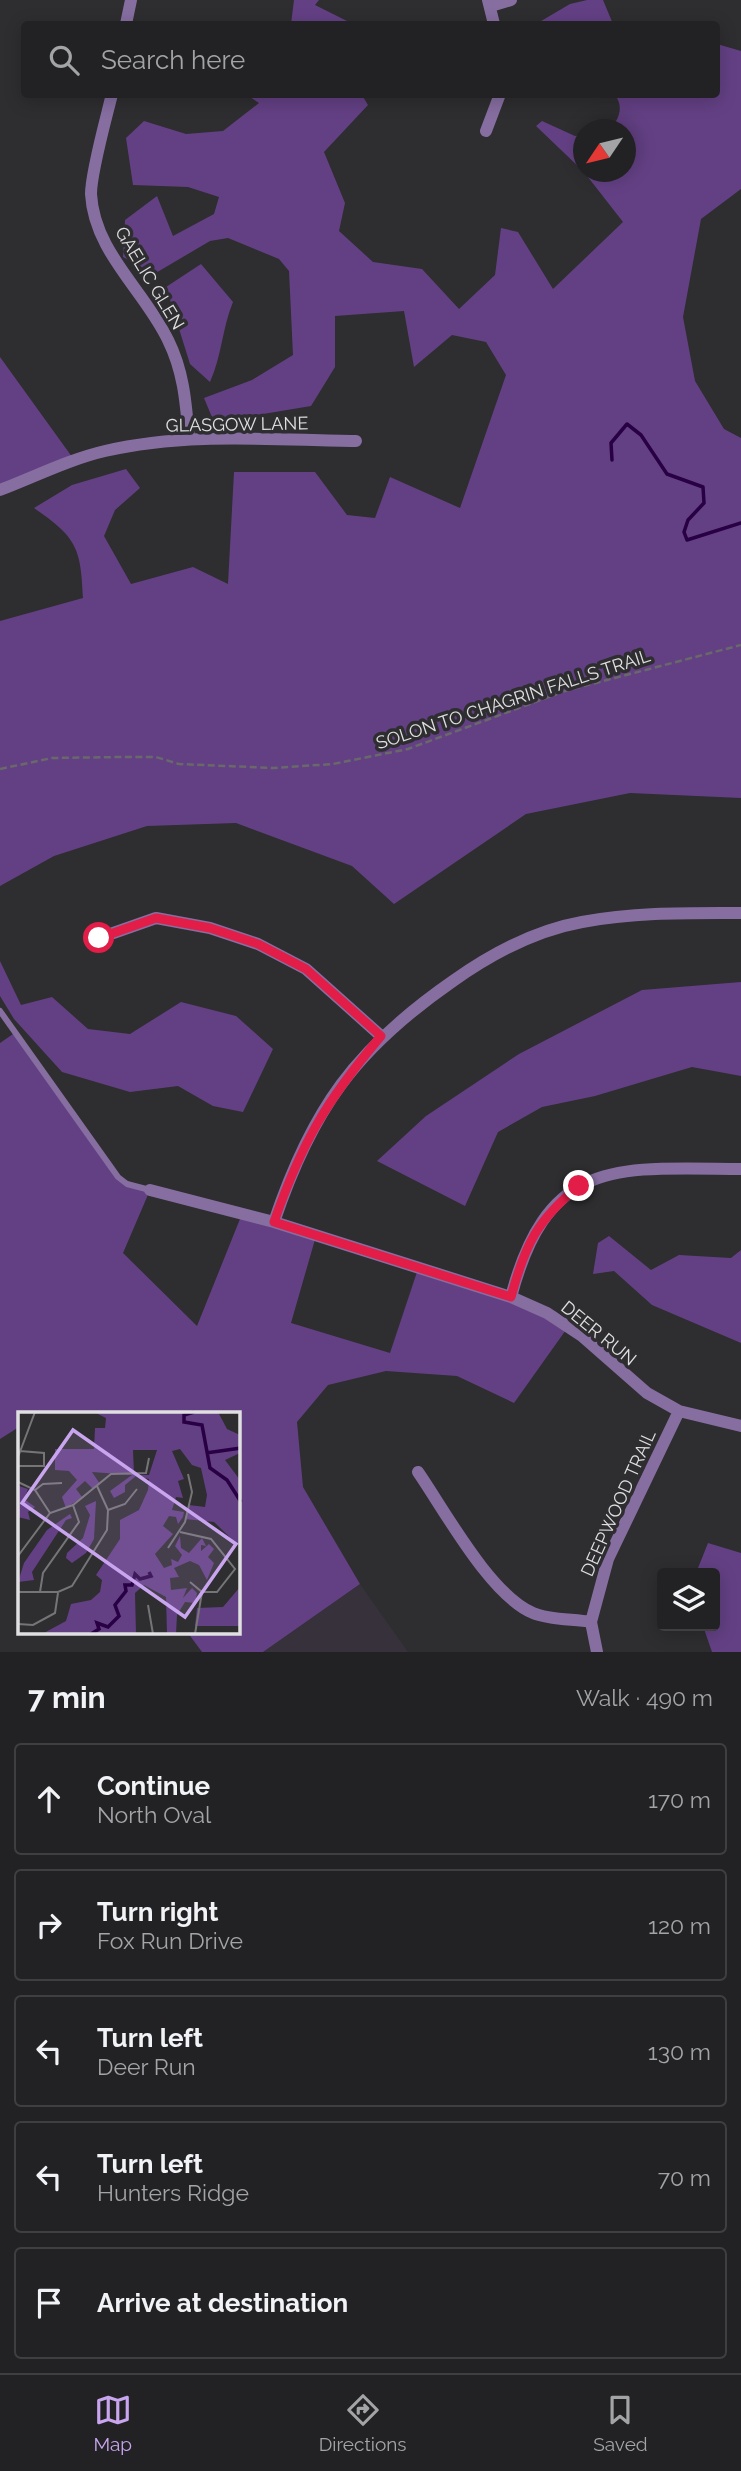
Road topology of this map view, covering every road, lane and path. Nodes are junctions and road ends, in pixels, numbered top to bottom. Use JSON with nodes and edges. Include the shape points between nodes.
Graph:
{"nodes":[{"id":1,"x":131,"y":0,"type":"edge"},
{"id":2,"x":511,"y":0,"type":"edge"},
{"id":3,"x":490,"y":3,"type":"edge"},
{"id":4,"x":127,"y":21,"type":"edge"},
{"id":5,"x":493,"y":21,"type":"edge"},
{"id":6,"x":110,"y":98,"type":"edge"},
{"id":7,"x":498,"y":98,"type":"edge"},
{"id":8,"x":485,"y":131,"type":"dead end"},
{"id":9,"x":190,"y":439,"type":"junction"},
{"id":10,"x":356,"y":441,"type":"dead end"},
{"id":11,"x":0,"y":490,"type":"edge"},
{"id":12,"x":741,"y":645,"type":"edge"},
{"id":13,"x":0,"y":769,"type":"edge"},
{"id":14,"x":741,"y":913,"type":"edge"},
{"id":15,"x":99,"y":938,"type":"dead end"},
{"id":16,"x":0,"y":1011,"type":"edge"},
{"id":17,"x":381,"y":1036,"type":"junction"},
{"id":18,"x":741,"y":1169,"type":"edge"},
{"id":19,"x":150,"y":1190,"type":"joint"},
{"id":20,"x":274,"y":1222,"type":"junction"},
{"id":21,"x":511,"y":1297,"type":"junction"},
{"id":22,"x":679,"y":1411,"type":"junction"},
{"id":23,"x":741,"y":1426,"type":"edge"},
{"id":24,"x":418,"y":1472,"type":"dead end"},
{"id":25,"x":591,"y":1622,"type":"junction"},
{"id":26,"x":597,"y":1652,"type":"edge"}],
"edges":[{"from":1,"to":4,"type":"street"},
{"from":2,"to":3,"type":"street"},
{"from":3,"to":5,"type":"street"},
{"from":6,"to":9,"type":"street","name":"GAELIC GLEN","via":[[91,194],[98,224],[110,252],[168,338],[181,371]]},
{"from":7,"to":8,"type":"street"},
{"from":9,"to":10,"type":"street","name":"GLASGOW LANE"},
{"from":9,"to":11,"type":"street","name":"GLASGOW LANE","via":[[102,451]]},
{"from":12,"to":13,"type":"path","name":"SOLON TO CHAGRIN FALLS TRAIL","via":[[565,691],[408,749],[333,764],[273,768],[179,764],[156,757],[52,758]]},
{"from":14,"to":17,"type":"street","via":[[645,914],[580,922],[523,941],[476,965]]},
{"from":15,"to":17,"type":"street","via":[[156,918],[246,940],[306,969]]},
{"from":16,"to":19,"type":"lane","via":[[118,1177]]},
{"from":17,"to":20,"type":"street","via":[[340,1084],[315,1123],[293,1166]]},
{"from":18,"to":21,"type":"street","via":[[644,1168],[607,1173],[579,1186],[540,1222],[523,1255]]},
{"from":19,"to":20,"type":"street","name":"DEER RUN"},
{"from":20,"to":21,"type":"street","name":"DEER RUN"},
{"from":21,"to":22,"type":"street","name":"DEER RUN","via":[[582,1336],[639,1386]]},
{"from":22,"to":23,"type":"street","name":"DEER RUN"},
{"from":22,"to":25,"type":"street","name":"DEEPWOOD TRAIL","via":[[608,1559]]},
{"from":24,"to":25,"type":"street","via":[[496,1586],[514,1602],[534,1614]]},
{"from":25,"to":26,"type":"street","name":"DEEPWOOD TRAIL"}]}
